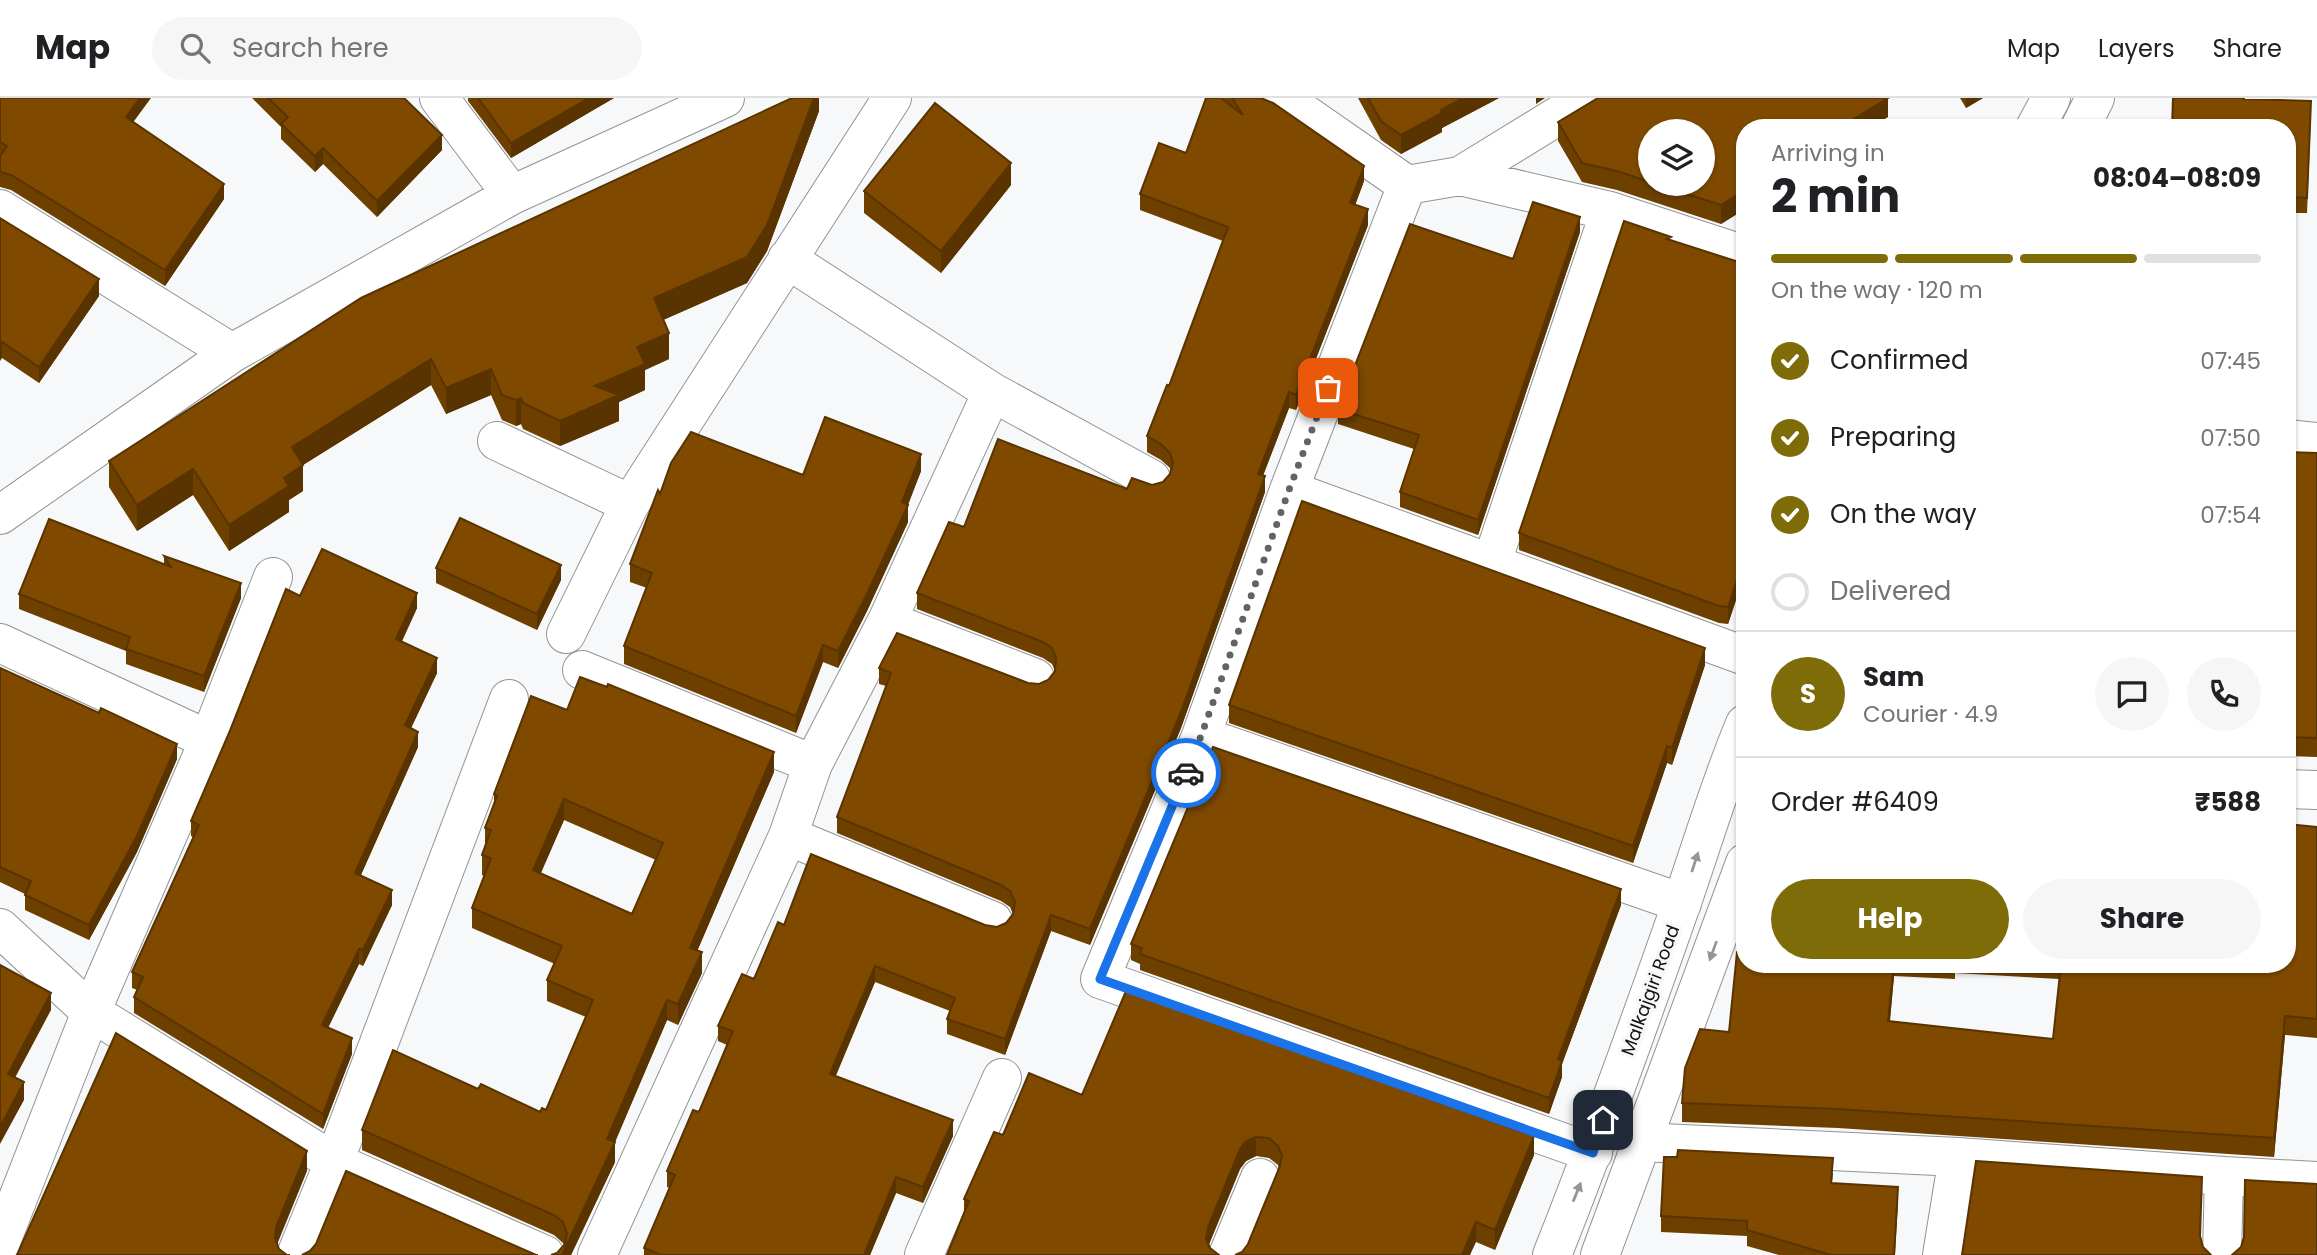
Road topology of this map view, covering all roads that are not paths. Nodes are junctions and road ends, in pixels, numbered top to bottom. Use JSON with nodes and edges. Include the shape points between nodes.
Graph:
{"nodes":[{"id":1,"x":439,"y":98,"type":"edge"},
{"id":2,"x":725,"y":98,"type":"edge"},
{"id":3,"x":892,"y":98,"type":"edge"},
{"id":4,"x":1282,"y":98,"type":"edge"},
{"id":5,"x":1587,"y":98,"type":"edge"},
{"id":6,"x":2051,"y":98,"type":"edge"},
{"id":7,"x":2095,"y":98,"type":"edge"},
{"id":8,"x":2040,"y":119,"type":"edge"},
{"id":9,"x":2084,"y":119,"type":"edge"},
{"id":10,"x":1460,"y":176,"type":"junction"},
{"id":11,"x":1407,"y":185,"type":"junction"},
{"id":12,"x":512,"y":195,"type":"junction"},
{"id":13,"x":0,"y":209,"type":"edge"},
{"id":14,"x":1610,"y":211,"type":"junction"},
{"id":15,"x":1736,"y":252,"type":"edge"},
{"id":16,"x":787,"y":259,"type":"junction"},
{"id":17,"x":232,"y":354,"type":"junction"},
{"id":18,"x":992,"y":392,"type":"junction"},
{"id":19,"x":2296,"y":440,"type":"edge"},
{"id":20,"x":497,"y":441,"type":"dead end"},
{"id":21,"x":2317,"y":442,"type":"edge"},
{"id":22,"x":1151,"y":479,"type":"dead end"},
{"id":23,"x":1289,"y":490,"type":"junction"},
{"id":24,"x":630,"y":504,"type":"junction"},
{"id":25,"x":0,"y":515,"type":"edge"},
{"id":26,"x":1491,"y":565,"type":"junction"},
{"id":27,"x":273,"y":577,"type":"dead end"},
{"id":28,"x":887,"y":621,"type":"junction"},
{"id":29,"x":566,"y":634,"type":"dead end"},
{"id":30,"x":0,"y":643,"type":"edge"},
{"id":31,"x":1736,"y":653,"type":"edge"},
{"id":32,"x":582,"y":670,"type":"dead end"},
{"id":33,"x":1035,"y":678,"type":"dead end"},
{"id":34,"x":509,"y":699,"type":"dead end"},
{"id":35,"x":1201,"y":736,"type":"junction"},
{"id":36,"x":209,"y":740,"type":"junction"},
{"id":37,"x":1736,"y":746,"type":"edge"},
{"id":38,"x":813,"y":764,"type":"junction"},
{"id":39,"x":2296,"y":789,"type":"edge"},
{"id":40,"x":2317,"y":790,"type":"edge"},
{"id":41,"x":788,"y":836,"type":"junction"},
{"id":42,"x":1736,"y":888,"type":"edge"},
{"id":43,"x":1682,"y":903,"type":"junction"},
{"id":44,"x":993,"y":921,"type":"dead end"},
{"id":45,"x":0,"y":928,"type":"edge"},
{"id":46,"x":91,"y":1012,"type":"junction"},
{"id":47,"x":1002,"y":1078,"type":"dead end"},
{"id":48,"x":1640,"y":1142,"type":"junction"},
{"id":49,"x":1593,"y":1153,"type":"junction"},
{"id":50,"x":1958,"y":1157,"type":"junction"},
{"id":51,"x":334,"y":1163,"type":"junction"},
{"id":52,"x":2224,"y":1176,"type":"junction"},
{"id":53,"x":1260,"y":1178,"type":"dead end"},
{"id":54,"x":2317,"y":1181,"type":"edge"},
{"id":55,"x":0,"y":1244,"type":"edge"},
{"id":56,"x":296,"y":1255,"type":"edge"},
{"id":57,"x":545,"y":1255,"type":"edge"},
{"id":58,"x":597,"y":1255,"type":"edge"},
{"id":59,"x":924,"y":1255,"type":"edge"},
{"id":60,"x":1228,"y":1255,"type":"edge"},
{"id":61,"x":1552,"y":1255,"type":"edge"},
{"id":62,"x":1600,"y":1255,"type":"edge"},
{"id":63,"x":1942,"y":1255,"type":"edge"},
{"id":64,"x":2222,"y":1255,"type":"edge"}],
"edges":[{"from":1,"to":12,"type":"street"},
{"from":2,"to":12,"type":"street"},
{"from":3,"to":16,"type":"street"},
{"from":4,"to":11,"type":"street"},
{"from":5,"to":10,"type":"street"},
{"from":6,"to":8,"type":"street"},
{"from":7,"to":9,"type":"street"},
{"from":10,"to":11,"type":"street"},
{"from":10,"to":14,"type":"street"},
{"from":11,"to":23,"type":"street"},
{"from":12,"to":17,"type":"street"},
{"from":13,"to":17,"type":"street"},
{"from":14,"to":15,"type":"street"},
{"from":14,"to":26,"type":"street"},
{"from":16,"to":18,"type":"street"},
{"from":16,"to":24,"type":"street"},
{"from":17,"to":25,"type":"street"},
{"from":18,"to":22,"type":"street"},
{"from":18,"to":28,"type":"street"},
{"from":19,"to":21,"type":"street"},
{"from":20,"to":24,"type":"street"},
{"from":23,"to":26,"type":"street"},
{"from":23,"to":35,"type":"street"},
{"from":24,"to":29,"type":"street"},
{"from":26,"to":31,"type":"street"},
{"from":27,"to":36,"type":"street"},
{"from":28,"to":33,"type":"street"},
{"from":28,"to":38,"type":"street"},
{"from":30,"to":36,"type":"street"},
{"from":32,"to":38,"type":"street"},
{"from":34,"to":51,"type":"street"},
{"from":35,"to":43,"type":"street"},
{"from":35,"to":49,"type":"street","via":[[1100,979]]},
{"from":36,"to":46,"type":"street"},
{"from":43,"to":37,"type":"street","name":"Malkajgiri Road","one_way":true},
{"from":38,"to":41,"type":"street"},
{"from":39,"to":40,"type":"street"},
{"from":41,"to":44,"type":"street"},
{"from":41,"to":58,"type":"street"},
{"from":42,"to":48,"type":"street","one_way":true},
{"from":43,"to":49,"type":"street","name":"Malkajgiri Road"},
{"from":45,"to":46,"type":"street"},
{"from":46,"to":51,"type":"street"},
{"from":46,"to":55,"type":"street"},
{"from":47,"to":59,"type":"street"},
{"from":48,"to":50,"type":"street"},
{"from":48,"to":62,"type":"street"},
{"from":61,"to":49,"type":"street","name":"Malkajgiri Road","one_way":true},
{"from":50,"to":52,"type":"street"},
{"from":50,"to":63,"type":"street"},
{"from":51,"to":56,"type":"street"},
{"from":51,"to":57,"type":"street"},
{"from":52,"to":54,"type":"street"},
{"from":52,"to":64,"type":"street"},
{"from":53,"to":60,"type":"street"}]}
